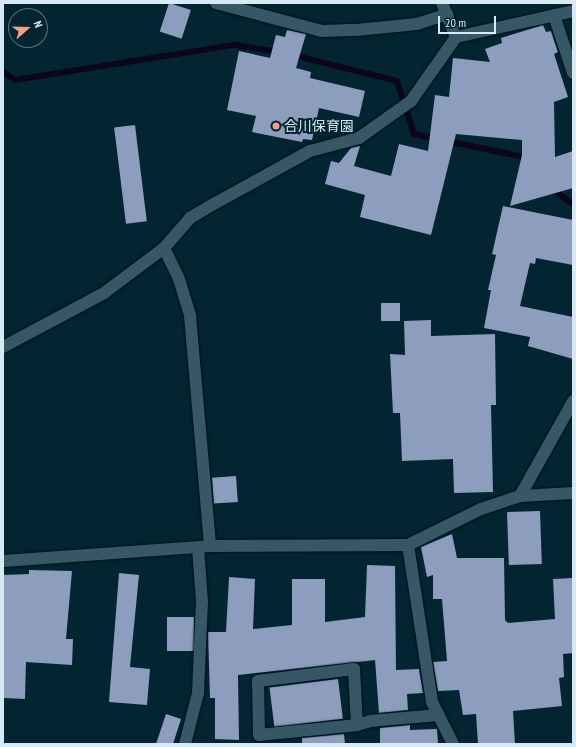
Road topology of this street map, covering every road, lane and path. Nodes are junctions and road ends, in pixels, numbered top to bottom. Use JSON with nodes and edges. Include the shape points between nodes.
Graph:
{"nodes":[{"id":1,"x":216,"y":3,"type":"edge"},
{"id":2,"x":444,"y":8,"type":"edge"},
{"id":3,"x":573,"y":11,"type":"edge"},
{"id":4,"x":554,"y":16,"type":"junction"},
{"id":5,"x":456,"y":37,"type":"junction"},
{"id":6,"x":573,"y":73,"type":"edge"},
{"id":7,"x":164,"y":248,"type":"junction"},
{"id":8,"x":3,"y":347,"type":"edge"},
{"id":9,"x":573,"y":401,"type":"edge"},
{"id":10,"x":573,"y":493,"type":"edge"},
{"id":11,"x":520,"y":496,"type":"junction"},
{"id":12,"x":408,"y":545,"type":"junction"},
{"id":13,"x":210,"y":546,"type":"junction"},
{"id":14,"x":198,"y":548,"type":"junction"},
{"id":15,"x":3,"y":561,"type":"edge"},
{"id":16,"x":439,"y":715,"type":"junction"},
{"id":17,"x":357,"y":725,"type":"junction"},
{"id":18,"x":185,"y":744,"type":"edge"},
{"id":19,"x":453,"y":744,"type":"edge"}],
"edges":[{"from":1,"to":2,"type":"street","via":[[322,31],[416,24]]},
{"from":2,"to":5,"type":"street"},
{"from":3,"to":4,"type":"street"},
{"from":4,"to":5,"type":"street"},
{"from":4,"to":6,"type":"street"},
{"from":5,"to":7,"type":"street","via":[[411,101],[359,138],[310,151],[201,211],[190,218]]},
{"from":7,"to":8,"type":"street","via":[[104,293]]},
{"from":7,"to":13,"type":"street","via":[[179,279],[190,316]]},
{"from":9,"to":11,"type":"street"},
{"from":10,"to":11,"type":"street"},
{"from":11,"to":12,"type":"street","via":[[481,509]]},
{"from":12,"to":13,"type":"street"},
{"from":12,"to":16,"type":"street","via":[[432,702]]},
{"from":13,"to":14,"type":"street"},
{"from":14,"to":15,"type":"street"},
{"from":14,"to":18,"type":"street","via":[[202,602],[198,693]]},
{"from":16,"to":17,"type":"street","via":[[370,721]]},
{"from":16,"to":19,"type":"street"},
{"from":17,"to":17,"type":"street","via":[[259,734],[258,681],[354,669]]}]}
